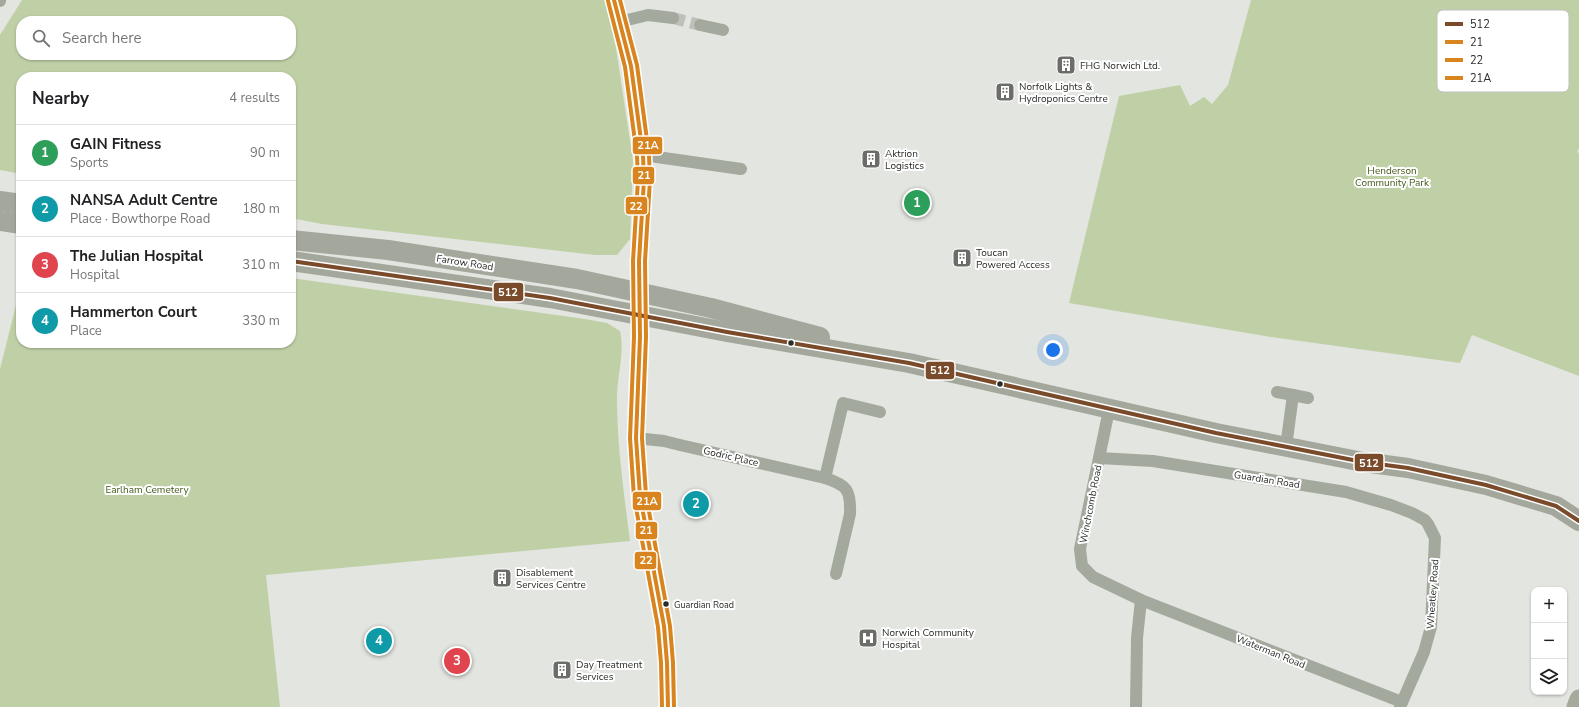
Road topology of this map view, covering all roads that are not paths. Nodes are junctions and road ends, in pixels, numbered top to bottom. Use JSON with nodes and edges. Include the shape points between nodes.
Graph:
{"nodes":[{"id":1,"x":614,"y":0,"type":"edge"},
{"id":2,"x":673,"y":18,"type":"tunnel mouth"},
{"id":3,"x":619,"y":22,"type":"junction"},
{"id":4,"x":700,"y":25,"type":"tunnel mouth"},
{"id":5,"x":723,"y":30,"type":"dead end"},
{"id":6,"x":643,"y":155,"type":"junction"},
{"id":7,"x":740,"y":169,"type":"dead end"},
{"id":8,"x":0,"y":201,"type":"edge"},
{"id":9,"x":16,"y":203,"type":"edge"},
{"id":10,"x":0,"y":221,"type":"edge"},
{"id":11,"x":16,"y":223,"type":"edge"},
{"id":12,"x":296,"y":241,"type":"edge"},
{"id":13,"x":296,"y":262,"type":"edge"},
{"id":14,"x":639,"y":291,"type":"junction"},
{"id":15,"x":640,"y":314,"type":"junction"},
{"id":16,"x":896,"y":362,"type":"junction"},
{"id":17,"x":1277,"y":392,"type":"dead end"},
{"id":18,"x":1293,"y":395,"type":"junction"},
{"id":19,"x":1308,"y":398,"type":"dead end"},
{"id":20,"x":1109,"y":410,"type":"junction"},
{"id":21,"x":880,"y":412,"type":"dead end"},
{"id":22,"x":636,"y":438,"type":"junction"},
{"id":23,"x":1286,"y":447,"type":"junction"},
{"id":24,"x":1099,"y":458,"type":"junction"},
{"id":25,"x":825,"y":478,"type":"junction"},
{"id":26,"x":1556,"y":506,"type":"junction"},
{"id":27,"x":1579,"y":506,"type":"edge"},
{"id":28,"x":1579,"y":522,"type":"edge"},
{"id":29,"x":1428,"y":524,"type":"joint"},
{"id":30,"x":836,"y":574,"type":"dead end"},
{"id":31,"x":1141,"y":600,"type":"junction"},
{"id":32,"x":1579,"y":699,"type":"edge"},
{"id":33,"x":1401,"y":705,"type":"edge"},
{"id":34,"x":668,"y":707,"type":"edge"},
{"id":35,"x":1136,"y":707,"type":"edge"},
{"id":36,"x":1576,"y":707,"type":"edge"}],
"edges":[{"from":1,"to":3,"type":"street"},
{"from":2,"to":3,"type":"street","via":[[648,15]]},
{"from":3,"to":6,"type":"street","via":[[631,66]]},
{"from":4,"to":5,"type":"street"},
{"from":6,"to":7,"type":"street"},
{"from":6,"to":14,"type":"street"},
{"from":8,"to":9,"type":"highway"},
{"from":10,"to":11,"type":"highway"},
{"from":12,"to":14,"type":"highway","name":"Farrow Road","via":[[388,250]]},
{"from":13,"to":15,"type":"highway","via":[[550,298]]},
{"from":14,"to":15,"type":"street"},
{"from":14,"to":16,"type":"highway","via":[[818,336]]},
{"from":15,"to":16,"type":"highway"},
{"from":15,"to":22,"type":"street"},
{"from":16,"to":20,"type":"highway","via":[[910,363]]},
{"from":17,"to":18,"type":"street"},
{"from":18,"to":19,"type":"street"},
{"from":18,"to":23,"type":"street"},
{"from":20,"to":23,"type":"highway"},
{"from":20,"to":24,"type":"street","name":"Winchcomb Road"},
{"from":21,"to":25,"type":"street","via":[[843,403]]},
{"from":22,"to":25,"type":"street","name":"Godric Place","via":[[664,441]]},
{"from":22,"to":34,"type":"street","via":[[640,496],[664,626]]},
{"from":23,"to":26,"type":"highway","via":[[1486,485]]},
{"from":24,"to":29,"type":"street","name":"Guardian Road","via":[[1153,461],[1361,495],[1412,512]]},
{"from":24,"to":31,"type":"street","name":"Winchcomb Road","via":[[1080,549],[1082,566],[1093,577]]},
{"from":25,"to":30,"type":"street","name":"Godric Place","via":[[841,484],[849,495],[850,514]]},
{"from":26,"to":27,"type":"highway"},
{"from":26,"to":28,"type":"highway"},
{"from":29,"to":33,"type":"street","name":"Wheatley Road","via":[[1435,538],[1431,627],[1424,652]]},
{"from":31,"to":33,"type":"street","name":"Waterman Road"},
{"from":31,"to":35,"type":"street","via":[[1137,638]]},
{"from":32,"to":36,"type":"main road"}]}
